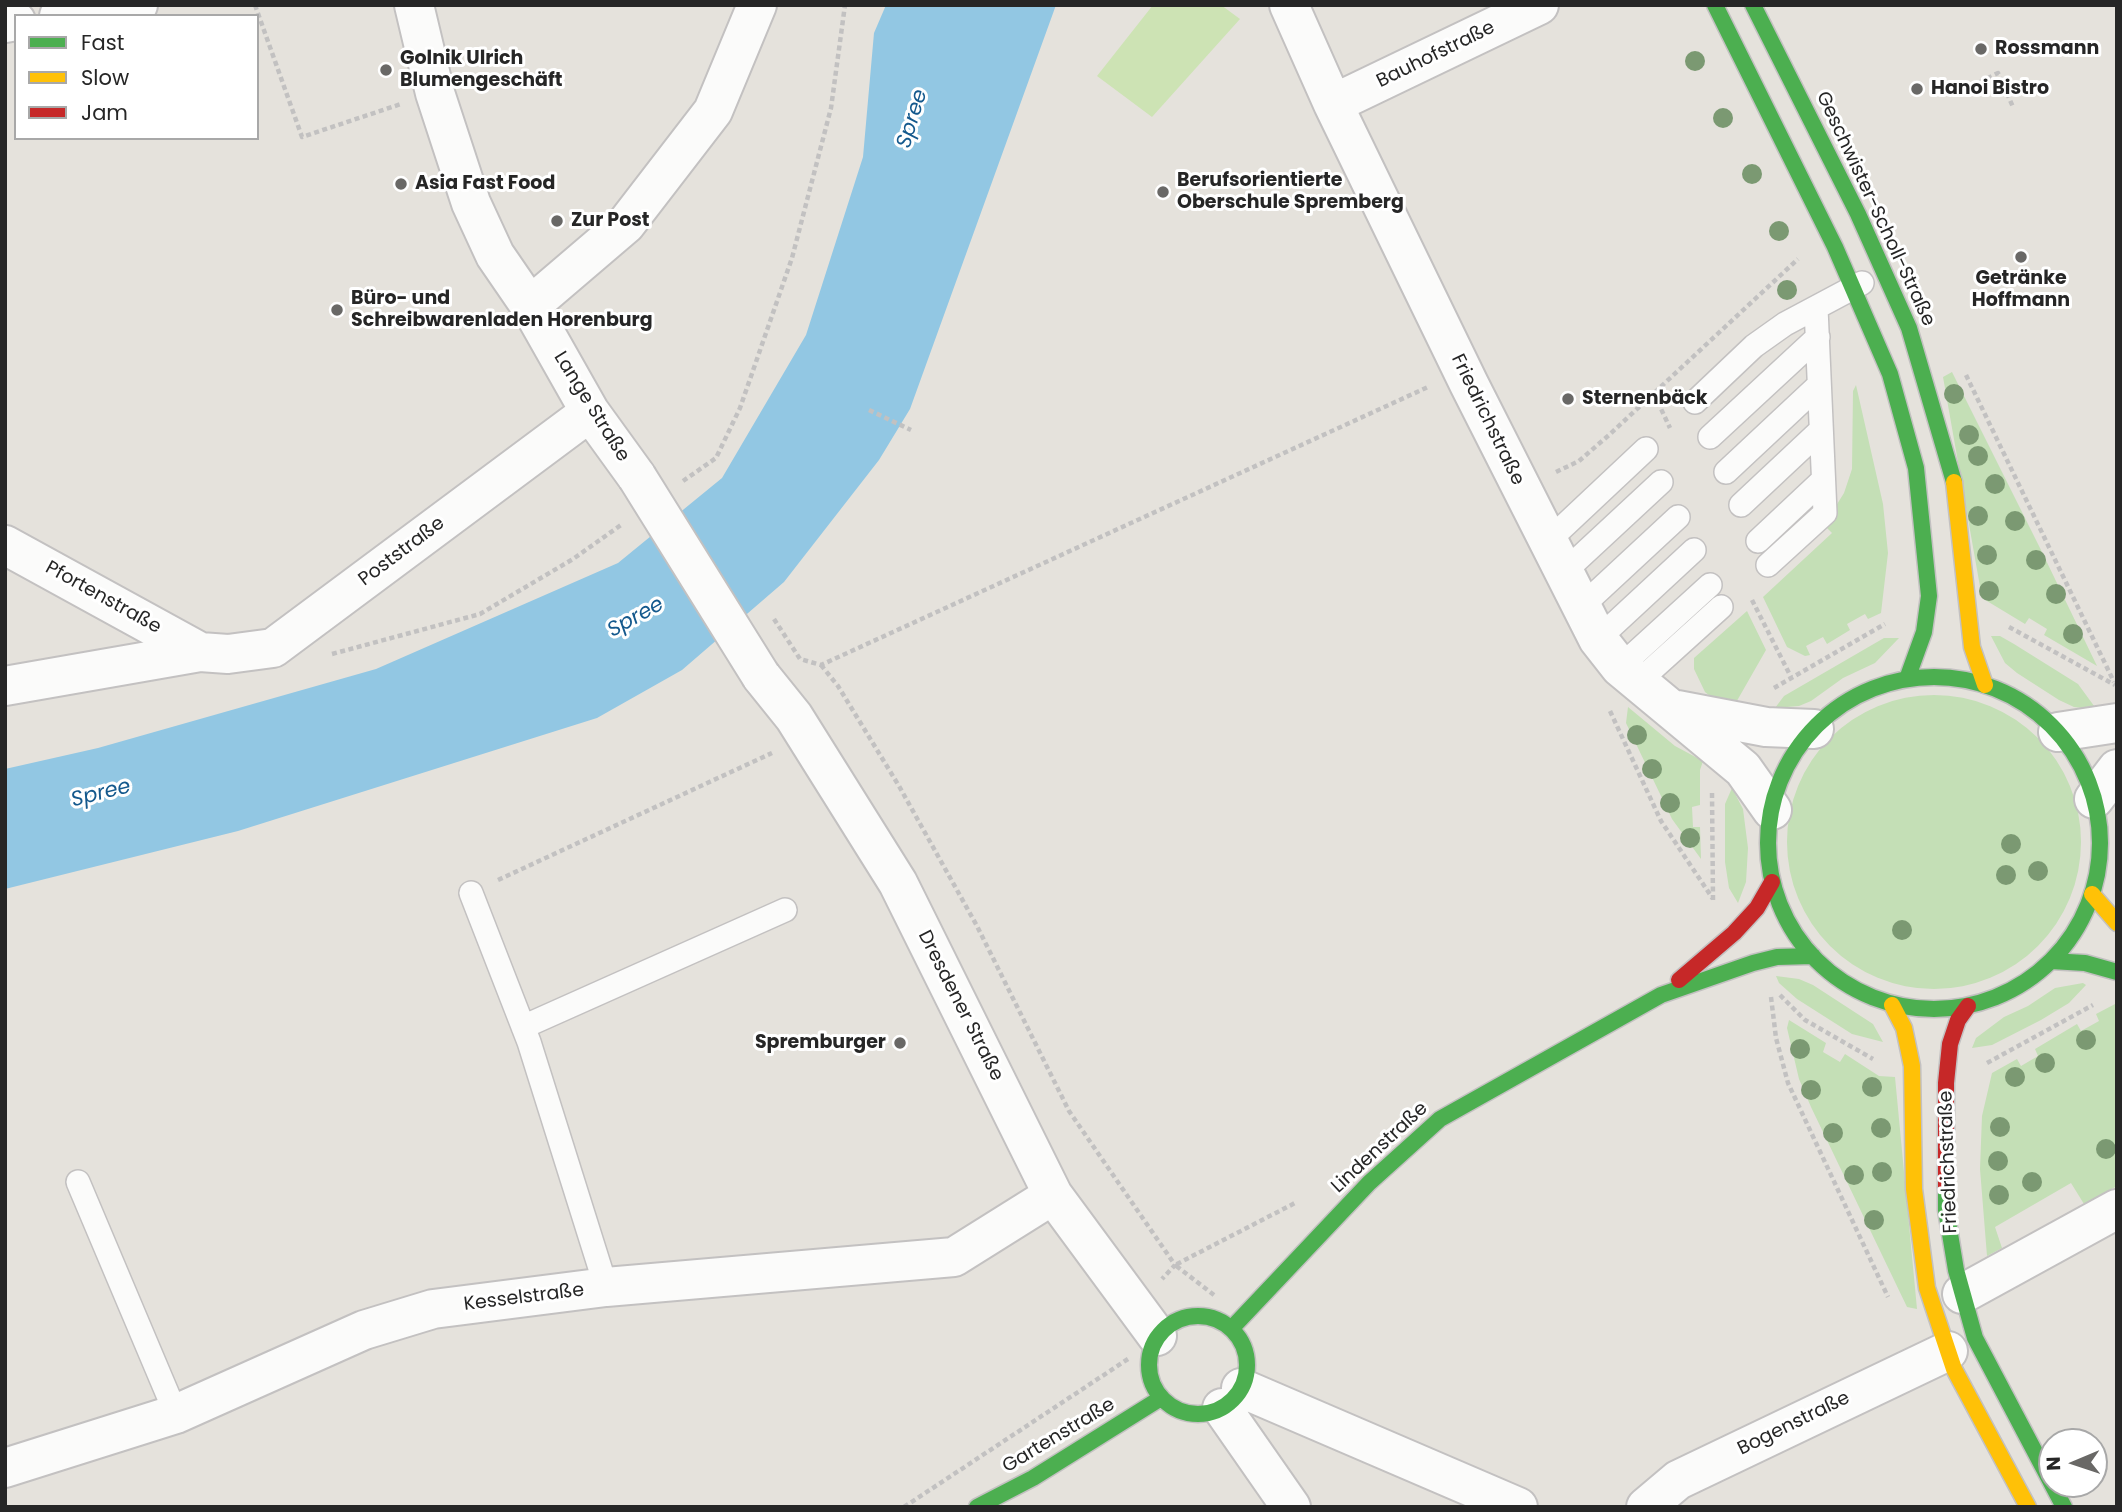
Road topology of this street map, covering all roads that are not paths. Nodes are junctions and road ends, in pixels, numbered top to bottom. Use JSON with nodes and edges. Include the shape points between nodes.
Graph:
{"nodes":[{"id":1,"x":138,"y":5,"type":"edge"},
{"id":2,"x":414,"y":5,"type":"edge"},
{"id":3,"x":757,"y":5,"type":"edge"},
{"id":4,"x":1289,"y":5,"type":"edge"},
{"id":5,"x":1539,"y":5,"type":"edge"},
{"id":6,"x":1715,"y":5,"type":"edge"},
{"id":7,"x":1753,"y":5,"type":"edge"},
{"id":8,"x":73,"y":14,"type":"edge"},
{"id":9,"x":1333,"y":104,"type":"junction"},
{"id":10,"x":1885,"y":271,"type":"junction"},
{"id":11,"x":1854,"y":288,"type":"junction"},
{"id":12,"x":530,"y":306,"type":"junction"},
{"id":13,"x":1816,"y":308,"type":"junction"},
{"id":14,"x":1818,"y":337,"type":"junction"},
{"id":15,"x":1819,"y":385,"type":"junction"},
{"id":16,"x":1695,"y":402,"type":"dead end"},
{"id":17,"x":590,"y":412,"type":"junction"},
{"id":18,"x":1821,"y":430,"type":"junction"},
{"id":19,"x":1710,"y":437,"type":"dead end"},
{"id":20,"x":1646,"y":449,"type":"dead end"},
{"id":21,"x":1726,"y":472,"type":"dead end"},
{"id":22,"x":1823,"y":481,"type":"junction"},
{"id":23,"x":1661,"y":482,"type":"dead end"},
{"id":24,"x":1741,"y":505,"type":"dead end"},
{"id":25,"x":1678,"y":517,"type":"dead end"},
{"id":26,"x":1758,"y":541,"type":"dead end"},
{"id":27,"x":5,"y":545,"type":"edge"},
{"id":28,"x":1694,"y":550,"type":"dead end"},
{"id":29,"x":1555,"y":557,"type":"junction"},
{"id":30,"x":1768,"y":565,"type":"dead end"},
{"id":31,"x":1710,"y":585,"type":"dead end"},
{"id":32,"x":1721,"y":607,"type":"dead end"},
{"id":33,"x":1609,"y":649,"type":"junction"},
{"id":34,"x":200,"y":652,"type":"junction"},
{"id":35,"x":761,"y":676,"type":"joint"},
{"id":36,"x":1907,"y":679,"type":"junction"},
{"id":37,"x":1985,"y":685,"type":"junction"},
{"id":38,"x":5,"y":686,"type":"edge"},
{"id":39,"x":2117,"y":723,"type":"edge"},
{"id":40,"x":1814,"y":729,"type":"junction"},
{"id":41,"x":2058,"y":732,"type":"junction"},
{"id":42,"x":1735,"y":739,"type":"junction"},
{"id":43,"x":2117,"y":769,"type":"edge"},
{"id":44,"x":2094,"y":799,"type":"junction"},
{"id":45,"x":1772,"y":810,"type":"junction"},
{"id":46,"x":1772,"y":882,"type":"junction"},
{"id":47,"x":471,"y":892,"type":"road end"},
{"id":48,"x":2092,"y":894,"type":"junction"},
{"id":49,"x":785,"y":910,"type":"dead end"},
{"id":50,"x":2117,"y":923,"type":"edge"},
{"id":51,"x":1813,"y":957,"type":"junction"},
{"id":52,"x":2051,"y":961,"type":"junction"},
{"id":53,"x":2117,"y":972,"type":"edge"},
{"id":54,"x":1661,"y":995,"type":"junction"},
{"id":55,"x":1892,"y":1004,"type":"junction"},
{"id":56,"x":1968,"y":1006,"type":"junction"},
{"id":57,"x":523,"y":1027,"type":"junction"},
{"id":58,"x":78,"y":1182,"type":"dead end"},
{"id":59,"x":1053,"y":1195,"type":"junction"},
{"id":60,"x":2117,"y":1209,"type":"edge"},
{"id":61,"x":606,"y":1287,"type":"junction"},
{"id":62,"x":1962,"y":1294,"type":"junction"},
{"id":63,"x":1231,"y":1329,"type":"junction"},
{"id":64,"x":1146,"y":1346,"type":"junction"},
{"id":65,"x":1948,"y":1351,"type":"junction"},
{"id":66,"x":1161,"y":1398,"type":"junction"},
{"id":67,"x":1231,"y":1398,"type":"junction"},
{"id":68,"x":176,"y":1414,"type":"junction"},
{"id":69,"x":5,"y":1468,"type":"edge"},
{"id":70,"x":977,"y":1507,"type":"edge"},
{"id":71,"x":1291,"y":1507,"type":"edge"},
{"id":72,"x":1518,"y":1507,"type":"edge"},
{"id":73,"x":1646,"y":1507,"type":"edge"},
{"id":74,"x":2028,"y":1507,"type":"edge"},
{"id":75,"x":2064,"y":1507,"type":"edge"}],
"edges":[{"from":1,"to":8,"type":"street"},
{"from":2,"to":12,"type":"street","name":"Lange Straße","via":[[435,93],[471,203],[495,255]]},
{"from":3,"to":12,"type":"street","via":[[713,111],[626,224]]},
{"from":4,"to":9,"type":"street","name":"Friedrichstraße"},
{"from":5,"to":9,"type":"street","name":"Bauhofstraße"},
{"from":6,"to":11,"type":"main road"},
{"from":7,"to":10,"type":"main road","name":"Geschwister-Scholl-Straße"},
{"from":9,"to":29,"type":"street","name":"Friedrichstraße"},
{"from":10,"to":11,"type":"lane"},
{"from":10,"to":37,"type":"main road","name":"Geschwister-Scholl-Straße","via":[[1926,377],[1953,471],[1972,647]]},
{"from":11,"to":13,"type":"lane"},
{"from":11,"to":36,"type":"main road","via":[[1890,374],[1916,468],[1926,541],[1927,615]]},
{"from":12,"to":17,"type":"street","name":"Lange Straße"},
{"from":13,"to":14,"type":"lane"},
{"from":13,"to":16,"type":"lane","via":[[1754,346]]},
{"from":14,"to":15,"type":"lane"},
{"from":14,"to":19,"type":"lane"},
{"from":15,"to":18,"type":"lane"},
{"from":15,"to":21,"type":"lane"},
{"from":17,"to":34,"type":"street","name":"Poststraße","via":[[273,648],[228,654]]},
{"from":17,"to":35,"type":"street","name":"Lange Straße","bridge":true},
{"from":18,"to":22,"type":"lane"},
{"from":18,"to":24,"type":"lane"},
{"from":20,"to":29,"type":"lane"},
{"from":22,"to":26,"type":"lane"},
{"from":22,"to":30,"type":"lane","via":[[1825,513]]},
{"from":23,"to":29,"type":"lane"},
{"from":25,"to":33,"type":"lane"},
{"from":27,"to":34,"type":"street","name":"Pfortenstraße"},
{"from":28,"to":33,"type":"lane"},
{"from":29,"to":33,"type":"street","name":"Friedrichstraße"},
{"from":31,"to":33,"type":"lane"},
{"from":32,"to":33,"type":"lane"},
{"from":33,"to":42,"type":"street","name":"Friedrichstraße","via":[[1675,710]]},
{"from":34,"to":38,"type":"street","name":"Poststraße"},
{"from":35,"to":59,"type":"street","name":"Dresdener Straße","via":[[794,717],[898,883]]},
{"from":36,"to":37,"type":"main road","via":[[1956,677]]},
{"from":36,"to":40,"type":"main road","via":[[1859,694],[1830,712]]},
{"from":37,"to":41,"type":"main road","via":[[2026,704]]},
{"from":39,"to":41,"type":"street"},
{"from":40,"to":42,"type":"street"},
{"from":40,"to":45,"type":"main road","via":[[1788,764]]},
{"from":41,"to":44,"type":"main road","via":[[2078,758]]},
{"from":42,"to":45,"type":"street","name":"Friedrichstraße","via":[[1743,769]]},
{"from":43,"to":44,"type":"street"},
{"from":44,"to":48,"type":"main road","via":[[2101,838]]},
{"from":45,"to":46,"type":"main road","via":[[1768,842]]},
{"from":46,"to":51,"type":"main road","via":[[1784,916]]},
{"from":46,"to":54,"type":"main road","name":"Lindenstraße","via":[[1757,908],[1734,933]]},
{"from":47,"to":57,"type":"lane"},
{"from":48,"to":50,"type":"main road"},
{"from":48,"to":52,"type":"main road","via":[[2079,927]]},
{"from":49,"to":57,"type":"lane"},
{"from":51,"to":54,"type":"main road","name":"Lindenstraße","via":[[1777,957],[1753,963]]},
{"from":51,"to":55,"type":"main road","via":[[1858,992]]},
{"from":52,"to":53,"type":"main road","via":[[2085,963]]},
{"from":52,"to":56,"type":"main road","via":[[2002,996]]},
{"from":54,"to":63,"type":"main road","name":"Lindenstraße","via":[[1440,1119],[1369,1183]]},
{"from":55,"to":56,"type":"main road","via":[[1930,1010]]},
{"from":55,"to":65,"type":"main road","name":"Friedrichstraße","via":[[1904,1028],[1912,1066],[1914,1189],[1927,1288]]},
{"from":56,"to":62,"type":"main road","name":"Friedrichstraße","via":[[1950,1044],[1948,1067],[1947,1210]]},
{"from":57,"to":61,"type":"lane"},
{"from":58,"to":68,"type":"lane"},
{"from":59,"to":61,"type":"street","name":"Kesselstraße","via":[[954,1257]]},
{"from":59,"to":64,"type":"street","name":"Dresdener Straße"},
{"from":60,"to":62,"type":"street"},
{"from":61,"to":68,"type":"street","name":"Kesselstraße","via":[[433,1309],[364,1330]]},
{"from":62,"to":75,"type":"main road","name":"Friedrichstraße","via":[[1983,1355]]},
{"from":63,"to":64,"type":"main road","via":[[1200,1316],[1184,1318]]},
{"from":63,"to":67,"type":"main road","via":[[1241,1341],[1246,1372]]},
{"from":64,"to":66,"type":"main road","via":[[1152,1384]]},
{"from":65,"to":73,"type":"street","name":"Bogenstraße","via":[[1678,1479]]},
{"from":65,"to":74,"type":"main road","name":"Friedrichstraße"},
{"from":66,"to":67,"type":"main road","via":[[1190,1414],[1206,1414]]},
{"from":66,"to":70,"type":"main road","name":"Gartenstraße","via":[[1033,1478]]},
{"from":67,"to":71,"type":"street"},
{"from":67,"to":72,"type":"street"},
{"from":68,"to":69,"type":"street","name":"Kesselstraße"}]}
